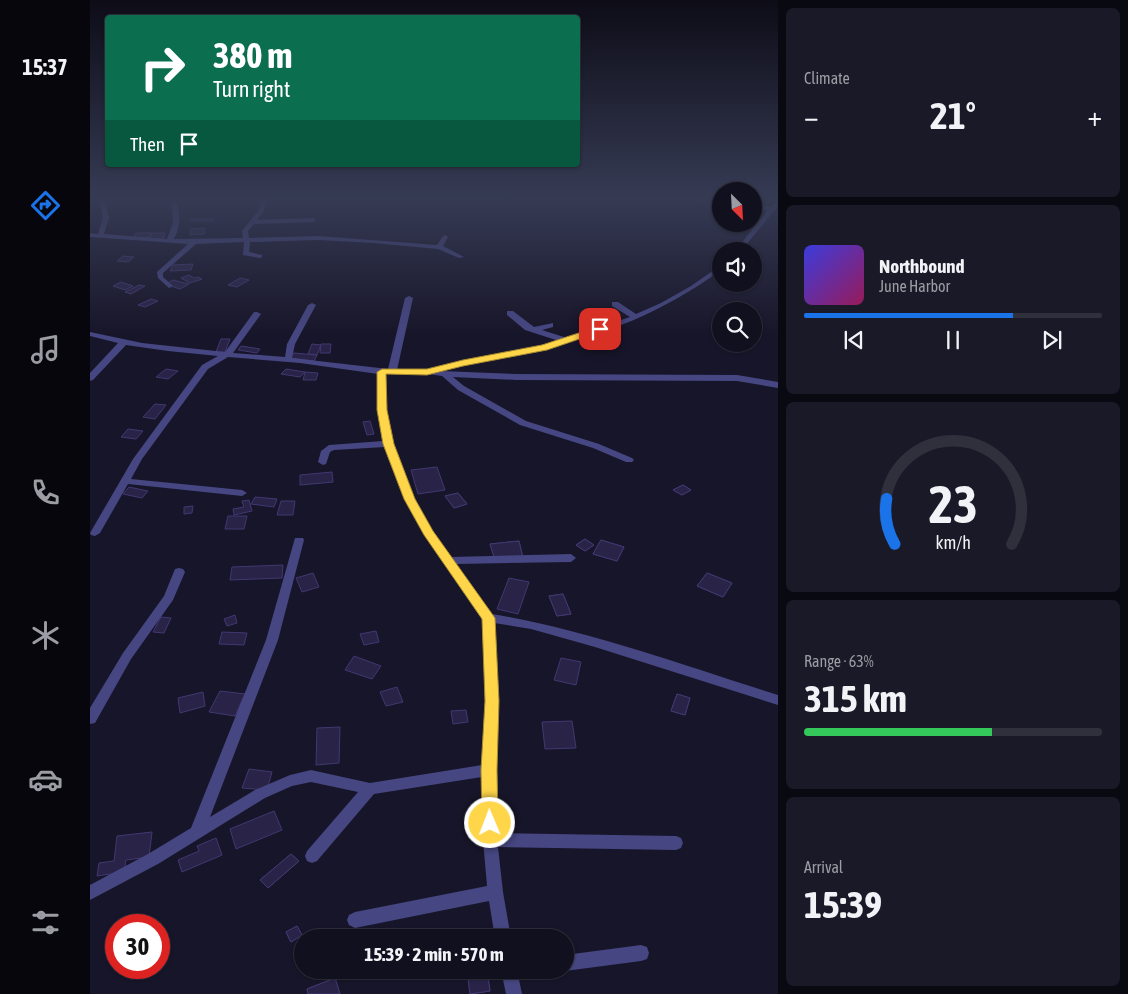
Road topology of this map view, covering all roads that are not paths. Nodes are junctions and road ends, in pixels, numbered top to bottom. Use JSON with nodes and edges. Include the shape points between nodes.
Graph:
{"nodes":[{"id":1,"x":194,"y":242,"type":"edge"},
{"id":2,"x":247,"y":242,"type":"edge"},
{"id":3,"x":377,"y":242,"type":"edge"},
{"id":4,"x":441,"y":242,"type":"edge"},
{"id":5,"x":439,"y":247,"type":"junction"},
{"id":6,"x":260,"y":256,"type":"dead end"},
{"id":7,"x":461,"y":257,"type":"dead end"},
{"id":8,"x":712,"y":273,"type":"edge"},
{"id":9,"x":169,"y":286,"type":"dead end"},
{"id":10,"x":409,"y":298,"type":"dead end"},
{"id":11,"x":615,"y":304,"type":"dead end"},
{"id":12,"x":312,"y":305,"type":"dead end"},
{"id":13,"x":510,"y":313,"type":"dead end"},
{"id":14,"x":257,"y":314,"type":"dead end"},
{"id":15,"x":635,"y":317,"type":"junction"},
{"id":16,"x":550,"y":325,"type":"dead end"},
{"id":17,"x":533,"y":330,"type":"junction"},
{"id":18,"x":90,"y":334,"type":"edge"},
{"id":19,"x":565,"y":340,"type":"junction"},
{"id":20,"x":124,"y":342,"type":"junction"},
{"id":21,"x":198,"y":352,"type":"junction"},
{"id":22,"x":228,"y":354,"type":"junction"},
{"id":23,"x":288,"y":360,"type":"junction"},
{"id":24,"x":205,"y":367,"type":"junction"},
{"id":25,"x":387,"y":372,"type":"junction"},
{"id":26,"x":427,"y":372,"type":"junction"},
{"id":27,"x":444,"y":375,"type":"junction"},
{"id":28,"x":90,"y":378,"type":"edge"},
{"id":29,"x":778,"y":385,"type":"edge"},
{"id":30,"x":388,"y":444,"type":"junction"},
{"id":31,"x":629,"y":460,"type":"dead end"},
{"id":32,"x":322,"y":462,"type":"dead end"},
{"id":33,"x":125,"y":481,"type":"junction"},
{"id":34,"x":242,"y":493,"type":"dead end"},
{"id":35,"x":95,"y":533,"type":"dead end"},
{"id":36,"x":299,"y":540,"type":"dead end"},
{"id":37,"x":570,"y":558,"type":"dead end"},
{"id":38,"x":448,"y":561,"type":"junction"},
{"id":39,"x":179,"y":572,"type":"dead end"},
{"id":40,"x":488,"y":618,"type":"junction"},
{"id":41,"x":778,"y":700,"type":"edge"},
{"id":42,"x":90,"y":719,"type":"edge"},
{"id":43,"x":489,"y":770,"type":"junction"},
{"id":44,"x":370,"y":789,"type":"junction"},
{"id":45,"x":197,"y":832,"type":"junction"},
{"id":46,"x":490,"y":840,"type":"junction"},
{"id":47,"x":676,"y":843,"type":"dead end"},
{"id":48,"x":312,"y":856,"type":"dead end"},
{"id":49,"x":495,"y":892,"type":"junction"},
{"id":50,"x":90,"y":893,"type":"edge"},
{"id":51,"x":355,"y":920,"type":"dead end"},
{"id":52,"x":501,"y":929,"type":"edge"},
{"id":53,"x":641,"y":953,"type":"dead end"},
{"id":54,"x":574,"y":962,"type":"edge"},
{"id":55,"x":512,"y":979,"type":"edge"},
{"id":56,"x":514,"y":994,"type":"edge"}],
"edges":[{"from":1,"to":9,"type":"street","via":[[160,272],[160,277]]},
{"from":2,"to":6,"type":"street","via":[[245,254]]},
{"from":3,"to":5,"type":"street"},
{"from":4,"to":5,"type":"street"},
{"from":5,"to":7,"type":"street"},
{"from":8,"to":15,"type":"street","via":[[677,297]]},
{"from":10,"to":25,"type":"street"},
{"from":11,"to":15,"type":"street"},
{"from":12,"to":23,"type":"street","via":[[289,350]]},
{"from":13,"to":17,"type":"street"},
{"from":14,"to":22,"type":"street"},
{"from":15,"to":19,"type":"street"},
{"from":16,"to":17,"type":"street"},
{"from":17,"to":19,"type":"street"},
{"from":18,"to":20,"type":"street"},
{"from":19,"to":26,"type":"street","via":[[534,350]]},
{"from":20,"to":21,"type":"street"},
{"from":20,"to":28,"type":"street"},
{"from":21,"to":22,"type":"street"},
{"from":21,"to":24,"type":"street"},
{"from":22,"to":23,"type":"street"},
{"from":22,"to":24,"type":"street"},
{"from":23,"to":25,"type":"street"},
{"from":24,"to":33,"type":"street"},
{"from":25,"to":26,"type":"street"},
{"from":25,"to":30,"type":"street","via":[[382,410]]},
{"from":26,"to":27,"type":"street"},
{"from":27,"to":29,"type":"street","via":[[737,378]]},
{"from":27,"to":31,"type":"street","via":[[523,423]]},
{"from":30,"to":32,"type":"street","via":[[332,447],[326,451]]},
{"from":30,"to":38,"type":"street","via":[[410,499]]},
{"from":33,"to":34,"type":"street"},
{"from":33,"to":35,"type":"street"},
{"from":36,"to":45,"type":"street","via":[[272,640]]},
{"from":37,"to":38,"type":"street"},
{"from":38,"to":40,"type":"street"},
{"from":39,"to":42,"type":"street","via":[[169,597],[127,656]]},
{"from":40,"to":41,"type":"street","via":[[596,643]]},
{"from":40,"to":43,"type":"street","via":[[492,701]]},
{"from":43,"to":44,"type":"street"},
{"from":43,"to":46,"type":"street"},
{"from":44,"to":45,"type":"street","via":[[311,776],[260,794]]},
{"from":44,"to":48,"type":"street"},
{"from":45,"to":50,"type":"street"},
{"from":46,"to":47,"type":"street"},
{"from":46,"to":49,"type":"street"},
{"from":49,"to":51,"type":"street"},
{"from":49,"to":52,"type":"street"},
{"from":53,"to":54,"type":"street"},
{"from":55,"to":56,"type":"street"}]}
